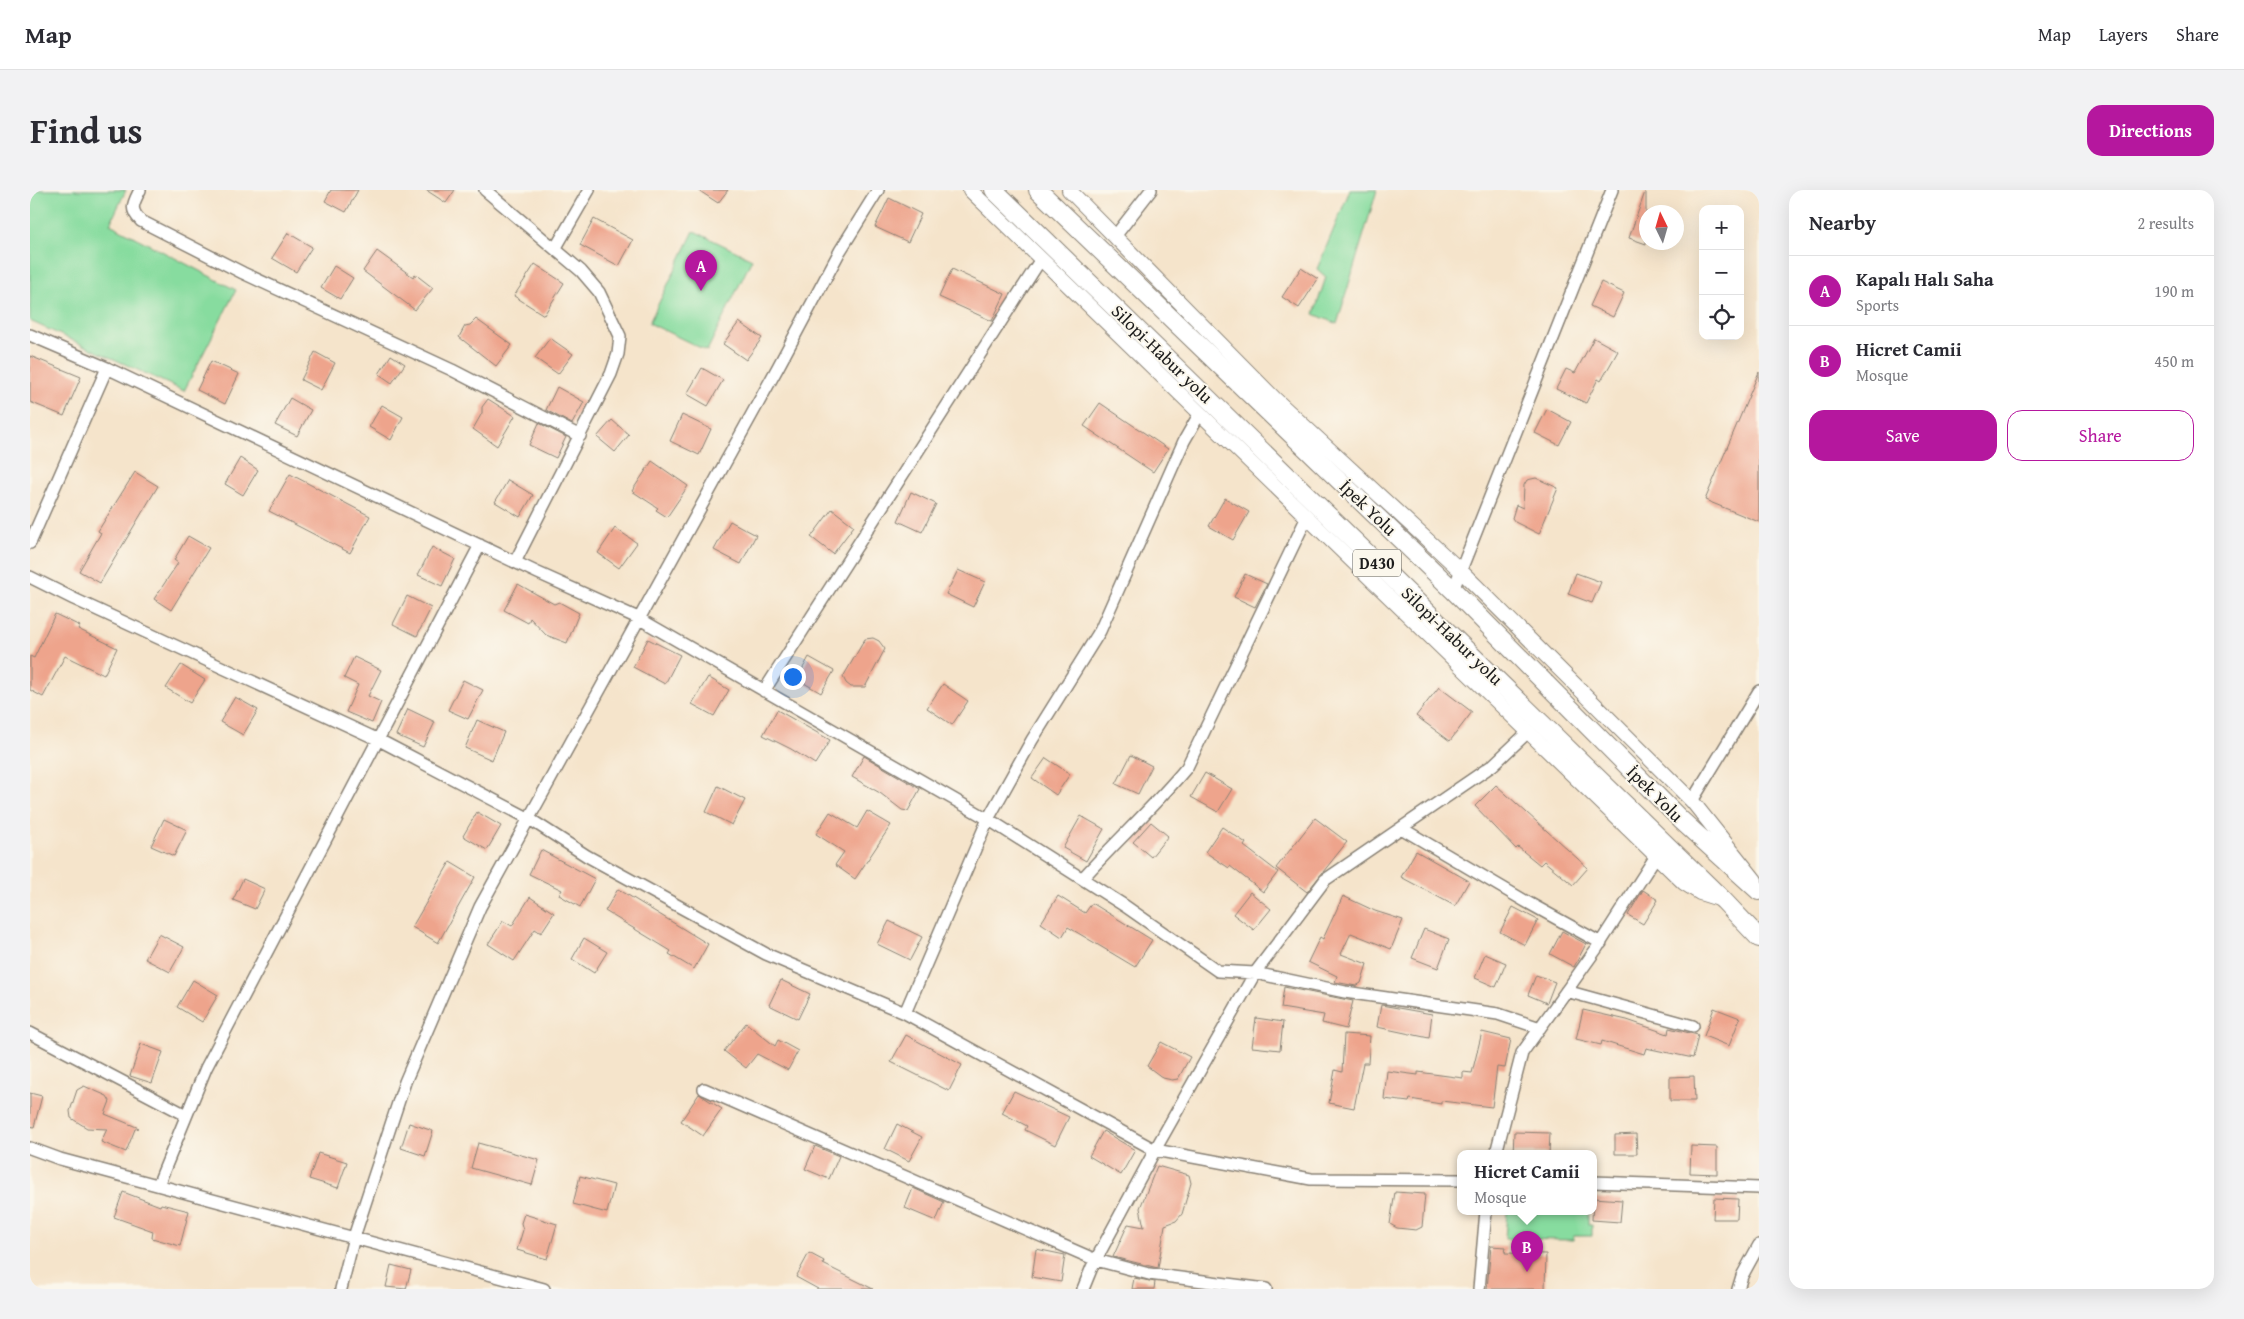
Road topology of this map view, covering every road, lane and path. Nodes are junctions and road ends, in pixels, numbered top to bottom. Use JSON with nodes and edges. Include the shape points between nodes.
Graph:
{"nodes":[{"id":1,"x":140,"y":190,"type":"edge"},
{"id":2,"x":485,"y":190,"type":"edge"},
{"id":3,"x":589,"y":190,"type":"edge"},
{"id":4,"x":878,"y":190,"type":"edge"},
{"id":5,"x":970,"y":190,"type":"edge"},
{"id":6,"x":994,"y":190,"type":"edge"},
{"id":7,"x":1038,"y":190,"type":"edge"},
{"id":8,"x":1069,"y":190,"type":"edge"},
{"id":9,"x":1151,"y":190,"type":"edge"},
{"id":10,"x":1612,"y":190,"type":"edge"},
{"id":11,"x":1116,"y":235,"type":"junction"},
{"id":12,"x":555,"y":249,"type":"junction"},
{"id":13,"x":1041,"y":259,"type":"junction"},
{"id":14,"x":30,"y":336,"type":"edge"},
{"id":15,"x":107,"y":368,"type":"junction"},
{"id":16,"x":1200,"y":413,"type":"junction"},
{"id":17,"x":580,"y":436,"type":"junction"},
{"id":18,"x":1307,"y":517,"type":"junction"},
{"id":19,"x":30,"y":543,"type":"edge"},
{"id":20,"x":480,"y":545,"type":"junction"},
{"id":21,"x":515,"y":562,"type":"junction"},
{"id":22,"x":1461,"y":571,"type":"junction"},
{"id":23,"x":30,"y":577,"type":"edge"},
{"id":24,"x":1453,"y":590,"type":"junction"},
{"id":25,"x":638,"y":618,"type":"junction"},
{"id":26,"x":764,"y":691,"type":"junction"},
{"id":27,"x":1759,"y":692,"type":"edge"},
{"id":28,"x":1528,"y":732,"type":"junction"},
{"id":29,"x":379,"y":740,"type":"junction"},
{"id":30,"x":1692,"y":801,"type":"junction"},
{"id":31,"x":528,"y":818,"type":"junction"},
{"id":32,"x":988,"y":819,"type":"junction"},
{"id":33,"x":1401,"y":828,"type":"junction"},
{"id":34,"x":1656,"y":856,"type":"junction"},
{"id":35,"x":1082,"y":879,"type":"junction"},
{"id":36,"x":1759,"y":884,"type":"edge"},
{"id":37,"x":1759,"y":891,"type":"edge"},
{"id":38,"x":1724,"y":901,"type":"junction"},
{"id":39,"x":1759,"y":938,"type":"edge"},
{"id":40,"x":1601,"y":943,"type":"junction"},
{"id":41,"x":1255,"y":974,"type":"junction"},
{"id":42,"x":1566,"y":991,"type":"junction"},
{"id":43,"x":905,"y":1013,"type":"junction"},
{"id":44,"x":1693,"y":1026,"type":"dead end"},
{"id":45,"x":1540,"y":1028,"type":"junction"},
{"id":46,"x":30,"y":1033,"type":"edge"},
{"id":47,"x":704,"y":1089,"type":"dead end"},
{"id":48,"x":186,"y":1115,"type":"junction"},
{"id":49,"x":30,"y":1148,"type":"edge"},
{"id":50,"x":1155,"y":1150,"type":"junction"},
{"id":51,"x":1497,"y":1150,"type":"edge"},
{"id":52,"x":1457,"y":1180,"type":"edge"},
{"id":53,"x":1597,"y":1182,"type":"edge"},
{"id":54,"x":158,"y":1185,"type":"junction"},
{"id":55,"x":1759,"y":1188,"type":"edge"},
{"id":56,"x":1486,"y":1215,"type":"edge"},
{"id":57,"x":354,"y":1237,"type":"junction"},
{"id":58,"x":1759,"y":1245,"type":"edge"},
{"id":59,"x":1096,"y":1260,"type":"junction"},
{"id":60,"x":341,"y":1289,"type":"edge"},
{"id":61,"x":544,"y":1289,"type":"edge"},
{"id":62,"x":1083,"y":1289,"type":"edge"},
{"id":63,"x":1266,"y":1289,"type":"edge"},
{"id":64,"x":1479,"y":1289,"type":"edge"},
{"id":65,"x":1738,"y":1289,"type":"edge"}],
"edges":[{"from":1,"to":17,"type":"street","via":[[132,206],[141,221],[243,273],[452,370]]},
{"from":2,"to":12,"type":"street"},
{"from":3,"to":12,"type":"street"},
{"from":4,"to":25,"type":"street","via":[[840,251]]},
{"from":5,"to":13,"type":"street"},
{"from":6,"to":38,"type":"highway","name":"Silopi-Habur yolu","number":"D430"},
{"from":7,"to":24,"type":"highway","name":"İpek Yolu","number":"D430"},
{"from":8,"to":11,"type":"street"},
{"from":9,"to":11,"type":"street"},
{"from":10,"to":22,"type":"street"},
{"from":11,"to":22,"type":"street","via":[[1275,399]]},
{"from":12,"to":17,"type":"street","via":[[582,271],[599,292],[620,336],[611,374]]},
{"from":13,"to":16,"type":"street"},
{"from":13,"to":26,"type":"street"},
{"from":14,"to":15,"type":"street"},
{"from":15,"to":19,"type":"street"},
{"from":15,"to":20,"type":"street"},
{"from":16,"to":18,"type":"street"},
{"from":16,"to":32,"type":"street","via":[[1184,441],[1100,631],[1032,740]]},
{"from":17,"to":21,"type":"street"},
{"from":18,"to":28,"type":"street"},
{"from":18,"to":35,"type":"street","via":[[1187,767],[1162,798]]},
{"from":20,"to":21,"type":"street"},
{"from":20,"to":29,"type":"street"},
{"from":21,"to":25,"type":"street"},
{"from":22,"to":24,"type":"street"},
{"from":22,"to":30,"type":"street"},
{"from":23,"to":29,"type":"street"},
{"from":24,"to":37,"type":"highway","name":"İpek Yolu","number":"D430","via":[[1681,820]]},
{"from":25,"to":26,"type":"street"},
{"from":25,"to":31,"type":"street"},
{"from":26,"to":32,"type":"street"},
{"from":27,"to":30,"type":"street"},
{"from":28,"to":33,"type":"street","via":[[1493,765]]},
{"from":28,"to":34,"type":"street"},
{"from":29,"to":31,"type":"street"},
{"from":29,"to":48,"type":"street","via":[[206,1068]]},
{"from":30,"to":36,"type":"street"},
{"from":31,"to":43,"type":"street","via":[[587,856],[766,954]]},
{"from":31,"to":57,"type":"street","via":[[480,907],[409,1073]]},
{"from":32,"to":35,"type":"street"},
{"from":32,"to":43,"type":"street"},
{"from":33,"to":40,"type":"street"},
{"from":33,"to":41,"type":"street","via":[[1325,880]]},
{"from":34,"to":38,"type":"street","via":[[1689,887]]},
{"from":34,"to":40,"type":"street"},
{"from":35,"to":41,"type":"street","via":[[1218,970]]},
{"from":38,"to":39,"type":"highway","name":"Silopi-Habur yolu","number":"D430"},
{"from":40,"to":42,"type":"street"},
{"from":41,"to":45,"type":"street","via":[[1345,992],[1498,1014]]},
{"from":41,"to":50,"type":"street"},
{"from":42,"to":44,"type":"street"},
{"from":42,"to":45,"type":"street"},
{"from":43,"to":50,"type":"street"},
{"from":45,"to":51,"type":"street","via":[[1522,1053]]},
{"from":46,"to":48,"type":"street"},
{"from":47,"to":59,"type":"street"},
{"from":48,"to":54,"type":"street"},
{"from":49,"to":54,"type":"street"},
{"from":50,"to":52,"type":"street","via":[[1310,1179]]},
{"from":50,"to":59,"type":"street"},
{"from":53,"to":55,"type":"street"},
{"from":54,"to":57,"type":"street"},
{"from":56,"to":64,"type":"street"},
{"from":57,"to":60,"type":"street"},
{"from":57,"to":61,"type":"street"},
{"from":58,"to":65,"type":"street"},
{"from":59,"to":62,"type":"street"},
{"from":59,"to":63,"type":"street","via":[[1149,1274]]}]}
